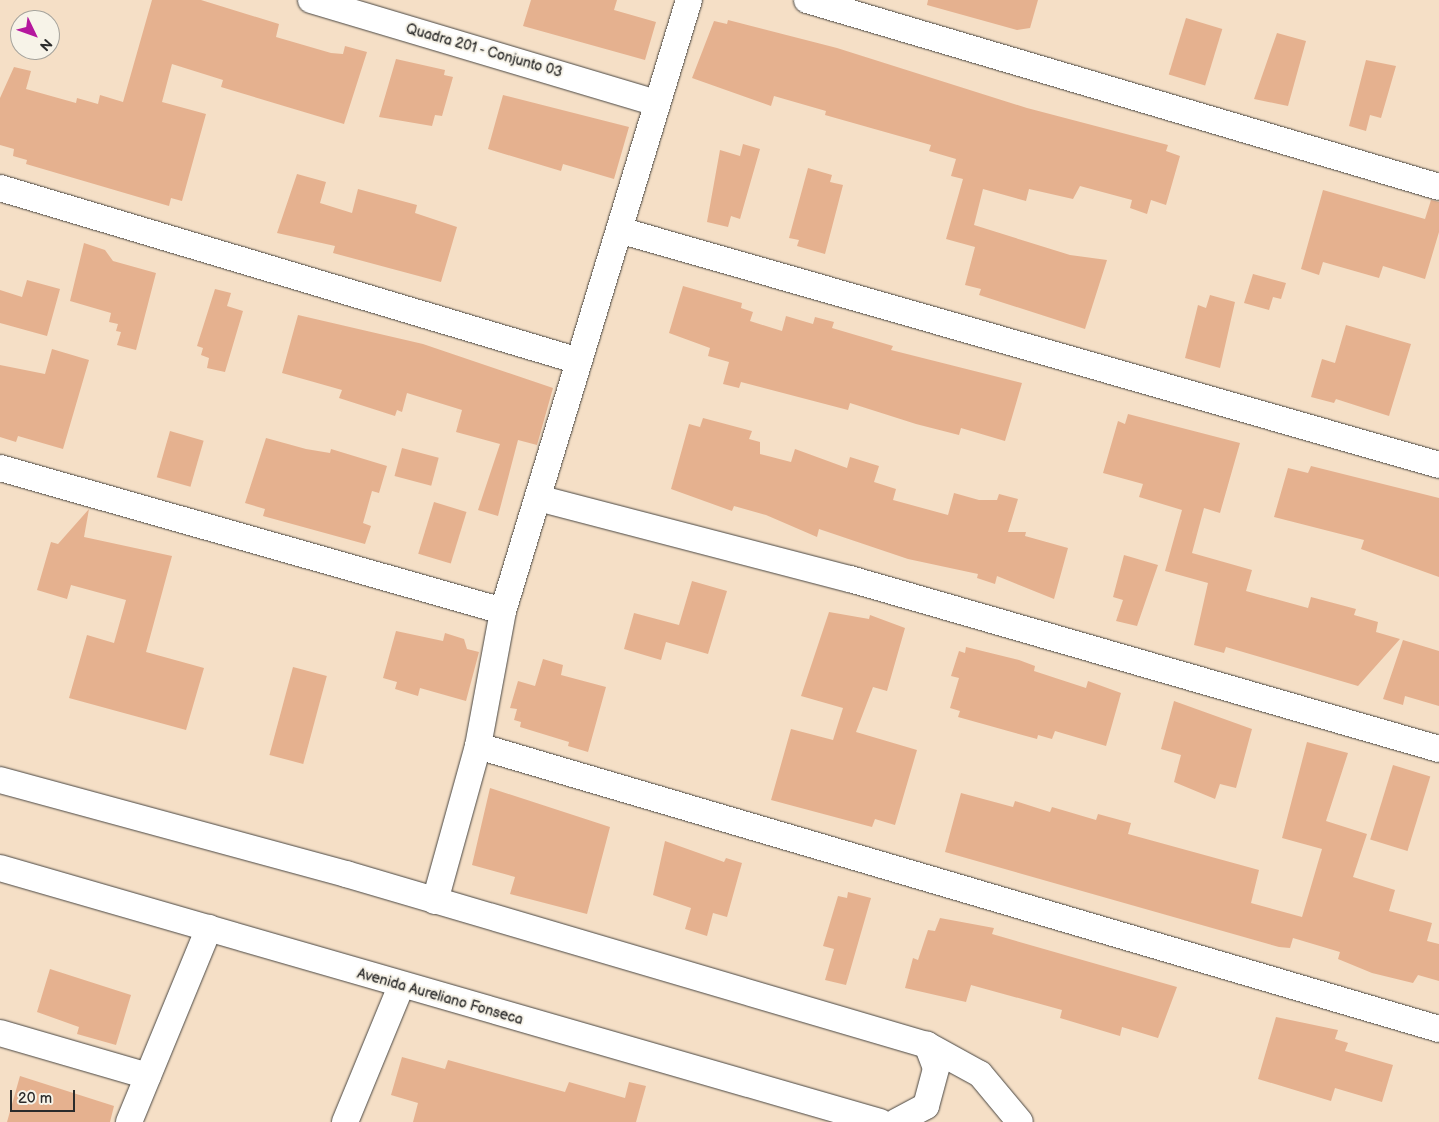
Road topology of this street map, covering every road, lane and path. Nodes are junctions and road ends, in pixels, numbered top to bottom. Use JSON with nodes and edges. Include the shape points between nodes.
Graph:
{"nodes":[{"id":1,"x":311,"y":0,"type":"edge"},
{"id":2,"x":689,"y":0,"type":"edge"},
{"id":3,"x":807,"y":0,"type":"edge"},
{"id":4,"x":657,"y":102,"type":"junction"},
{"id":5,"x":1439,"y":187,"type":"edge"},
{"id":6,"x":0,"y":188,"type":"edge"},
{"id":7,"x":619,"y":230,"type":"junction"},
{"id":8,"x":579,"y":361,"type":"junction"},
{"id":9,"x":1439,"y":465,"type":"edge"},
{"id":10,"x":0,"y":468,"type":"edge"},
{"id":11,"x":538,"y":498,"type":"junction"},
{"id":12,"x":503,"y":611,"type":"junction"},
{"id":13,"x":478,"y":746,"type":"junction"},
{"id":14,"x":1439,"y":749,"type":"edge"},
{"id":15,"x":0,"y":780,"type":"edge"},
{"id":16,"x":0,"y":868,"type":"edge"},
{"id":17,"x":435,"y":901,"type":"junction"},
{"id":18,"x":209,"y":928,"type":"junction"},
{"id":19,"x":401,"y":986,"type":"junction"},
{"id":20,"x":1439,"y":1029,"type":"edge"},
{"id":21,"x":0,"y":1033,"type":"edge"},
{"id":22,"x":928,"y":1045,"type":"junction"},
{"id":23,"x":148,"y":1076,"type":"junction"},
{"id":24,"x":129,"y":1122,"type":"edge"},
{"id":25,"x":345,"y":1122,"type":"edge"},
{"id":26,"x":880,"y":1122,"type":"edge"},
{"id":27,"x":896,"y":1122,"type":"edge"},
{"id":28,"x":1020,"y":1122,"type":"edge"}],
"edges":[{"from":1,"to":4,"type":"street","name":"Quadra 201 - Conjunto 03"},
{"from":2,"to":4,"type":"street"},
{"from":3,"to":5,"type":"street"},
{"from":4,"to":7,"type":"street"},
{"from":6,"to":8,"type":"street"},
{"from":7,"to":8,"type":"street"},
{"from":7,"to":9,"type":"street"},
{"from":8,"to":11,"type":"street"},
{"from":10,"to":12,"type":"street"},
{"from":11,"to":12,"type":"street"},
{"from":11,"to":14,"type":"street","via":[[850,579]]},
{"from":12,"to":13,"type":"street"},
{"from":13,"to":17,"type":"street"},
{"from":13,"to":20,"type":"street"},
{"from":15,"to":17,"type":"street"},
{"from":16,"to":18,"type":"street","name":"Avenida Aureliano Fonseca"},
{"from":17,"to":22,"type":"street"},
{"from":18,"to":19,"type":"street","name":"Avenida Aureliano Fonseca"},
{"from":18,"to":23,"type":"street"},
{"from":19,"to":25,"type":"street"},
{"from":19,"to":26,"type":"street","name":"Avenida Aureliano Fonseca"},
{"from":21,"to":23,"type":"street"},
{"from":22,"to":27,"type":"street","via":[[936,1068],[926,1106]]},
{"from":22,"to":28,"type":"street","via":[[980,1074]]},
{"from":23,"to":24,"type":"street"}]}
